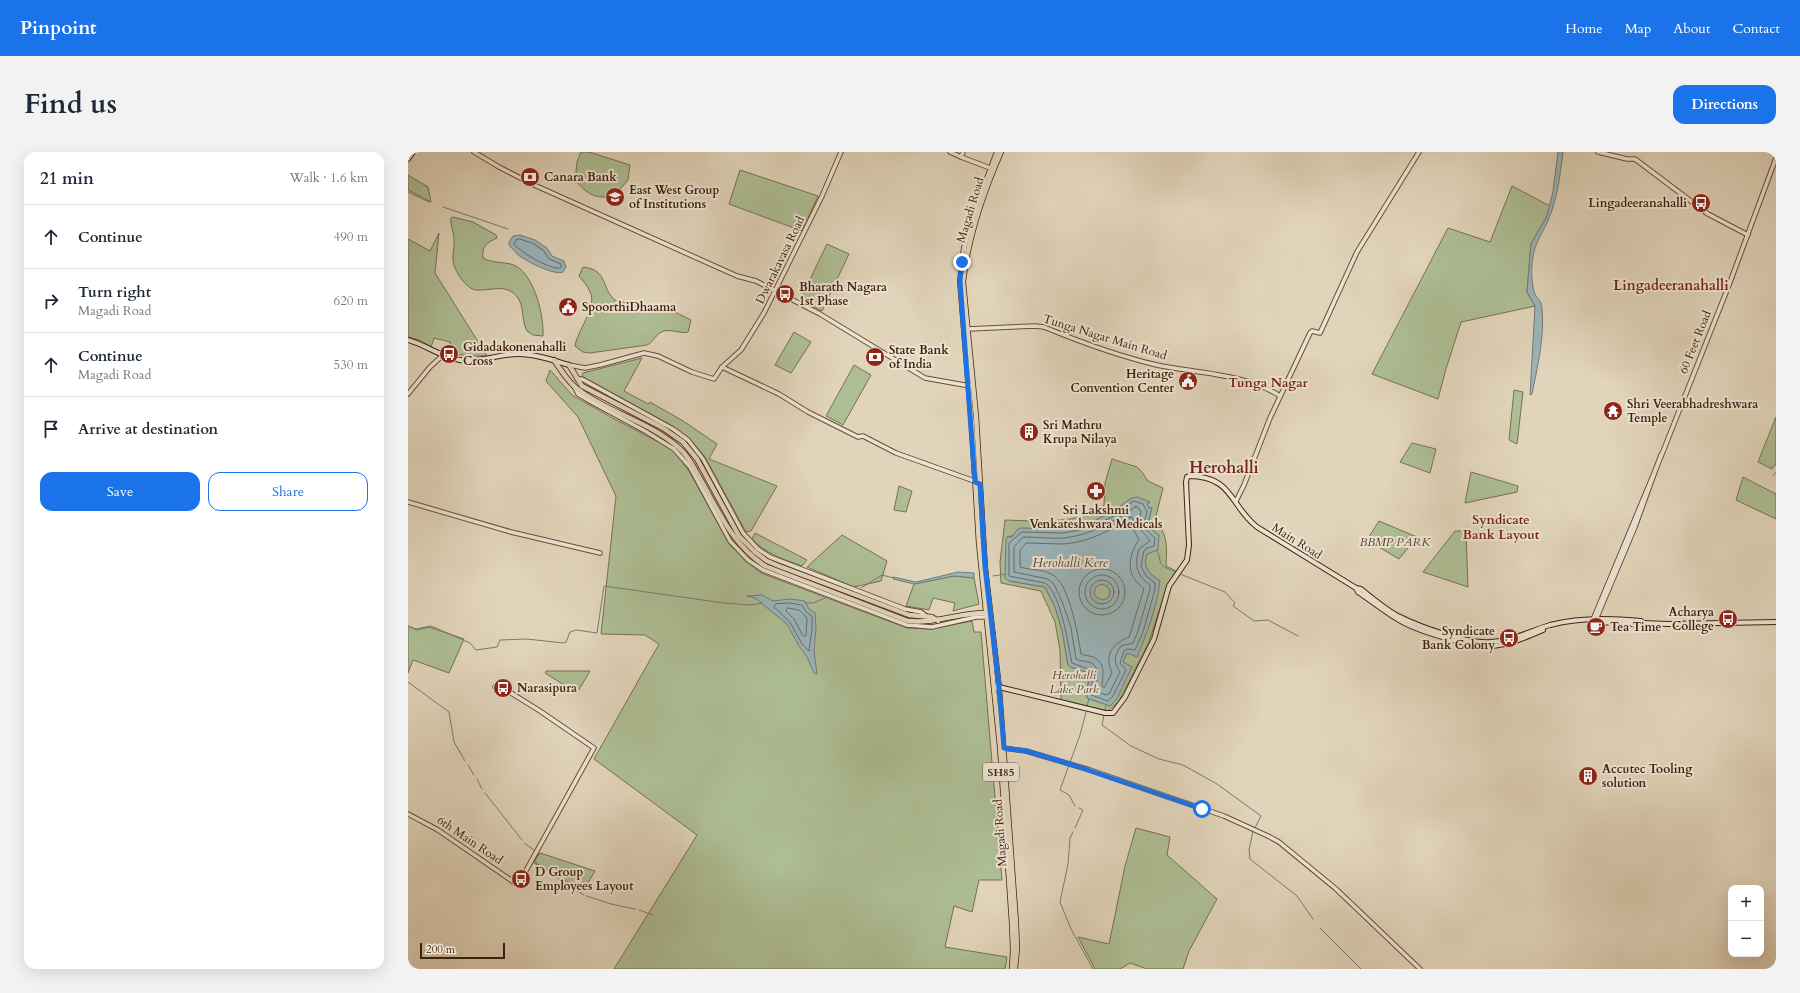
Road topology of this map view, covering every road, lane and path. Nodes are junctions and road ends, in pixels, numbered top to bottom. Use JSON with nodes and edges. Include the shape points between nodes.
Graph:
{"nodes":[{"id":1,"x":413,"y":152,"type":"edge"},
{"id":2,"x":474,"y":152,"type":"edge"},
{"id":3,"x":841,"y":152,"type":"edge"},
{"id":4,"x":950,"y":152,"type":"edge"},
{"id":5,"x":963,"y":152,"type":"edge"},
{"id":6,"x":996,"y":152,"type":"edge"},
{"id":7,"x":1001,"y":152,"type":"edge"},
{"id":8,"x":1419,"y":152,"type":"edge"},
{"id":9,"x":1598,"y":152,"type":"edge"},
{"id":10,"x":961,"y":157,"type":"junction"},
{"id":11,"x":1776,"y":158,"type":"edge"},
{"id":12,"x":408,"y":159,"type":"edge"},
{"id":13,"x":990,"y":168,"type":"junction"},
{"id":14,"x":1748,"y":235,"type":"junction"},
{"id":15,"x":776,"y":291,"type":"junction"},
{"id":16,"x":968,"y":329,"type":"junction"},
{"id":17,"x":408,"y":340,"type":"edge"},
{"id":18,"x":443,"y":355,"type":"junction"},
{"id":19,"x":554,"y":360,"type":"junction"},
{"id":20,"x":569,"y":365,"type":"junction"},
{"id":21,"x":722,"y":367,"type":"junction"},
{"id":22,"x":574,"y":386,"type":"junction"},
{"id":23,"x":971,"y":386,"type":"junction"},
{"id":24,"x":408,"y":394,"type":"edge"},
{"id":25,"x":1280,"y":396,"type":"junction"},
{"id":26,"x":978,"y":483,"type":"junction"},
{"id":27,"x":1236,"y":501,"type":"junction"},
{"id":28,"x":408,"y":502,"type":"edge"},
{"id":29,"x":600,"y":553,"type":"dead end"},
{"id":30,"x":987,"y":614,"type":"junction"},
{"id":31,"x":938,"y":621,"type":"junction"},
{"id":32,"x":1594,"y":621,"type":"junction"},
{"id":33,"x":1776,"y":622,"type":"edge"},
{"id":34,"x":495,"y":687,"type":"dead end"},
{"id":35,"x":997,"y":688,"type":"junction"},
{"id":36,"x":1002,"y":747,"type":"junction"},
{"id":37,"x":408,"y":814,"type":"edge"},
{"id":38,"x":1012,"y":969,"type":"edge"},
{"id":39,"x":1015,"y":969,"type":"edge"},
{"id":40,"x":1420,"y":969,"type":"edge"}],
"edges":[{"from":1,"to":12,"type":"main road"},
{"from":2,"to":15,"type":"street","via":[[532,184]]},
{"from":3,"to":15,"type":"street","name":"Dwarakavasa Road"},
{"from":4,"to":10,"type":"street"},
{"from":5,"to":10,"type":"street"},
{"from":6,"to":13,"type":"main road","name":"Magadi Road","number":"SH85"},
{"from":7,"to":16,"type":"main road","name":"Magadi Road","number":"SH85","via":[[980,208],[966,262],[963,282]]},
{"from":8,"to":25,"type":"street","via":[[1357,252],[1320,333],[1310,333]]},
{"from":9,"to":14,"type":"street","via":[[1635,159],[1708,214]]},
{"from":10,"to":13,"type":"street"},
{"from":11,"to":14,"type":"street","name":"60 Feet Road"},
{"from":13,"to":23,"type":"main road","name":"Magadi Road","number":"SH85","via":[[964,248],[960,277]]},
{"from":14,"to":32,"type":"street","name":"60 Feet Road"},
{"from":15,"to":21,"type":"street","name":"Dwarakavasa Road","via":[[741,350]]},
{"from":15,"to":23,"type":"street","via":[[820,314],[925,378]]},
{"from":16,"to":23,"type":"main road","name":"Magadi Road","number":"SH85"},
{"from":16,"to":25,"type":"street","name":"Tunga Nagar Main Road","via":[[1044,327],[1155,364],[1252,383]]},
{"from":17,"to":18,"type":"main road"},
{"from":18,"to":19,"type":"main road","via":[[460,360],[479,360],[517,354]]},
{"from":18,"to":24,"type":"street"},
{"from":19,"to":20,"type":"main road"},
{"from":19,"to":22,"type":"main road"},
{"from":20,"to":21,"type":"street","name":"Dwarakavasa Road","via":[[585,368],[644,353],[658,356],[714,379]]},
{"from":20,"to":31,"type":"main road","via":[[582,386],[663,428],[683,442],[697,458],[739,536],[767,561],[909,615],[932,617]]},
{"from":21,"to":26,"type":"street","via":[[779,394],[858,437],[863,436],[896,453]]},
{"from":22,"to":30,"type":"street","via":[[578,394],[674,448],[690,467],[730,541],[748,560],[763,570],[907,625],[932,627]]},
{"from":22,"to":31,"type":"main road","via":[[657,432],[678,447],[692,464],[725,525],[751,557],[765,566],[908,621]]},
{"from":23,"to":26,"type":"main road","name":"Magadi Road","number":"SH85"},
{"from":25,"to":27,"type":"street"},
{"from":26,"to":30,"type":"main road","name":"Magadi Road","number":"SH85"},
{"from":27,"to":32,"type":"main road","name":"Main Road","via":[[1245,516],[1260,529],[1356,588],[1358,592],[1402,622],[1449,638],[1474,645],[1498,645],[1557,626]]},
{"from":27,"to":35,"type":"main road","name":"Main Road","via":[[1215,481],[1203,477],[1187,477],[1189,554],[1186,563],[1171,583],[1152,645],[1123,701],[1114,712],[1108,714]]},
{"from":28,"to":29,"type":"street","via":[[512,532]]},
{"from":30,"to":31,"type":"main road","via":[[972,613]]},
{"from":30,"to":35,"type":"main road","name":"Magadi Road","number":"SH85"},
{"from":32,"to":33,"type":"main road","name":"Main Road","via":[[1641,624]]},
{"from":34,"to":37,"type":"street","name":"6th Main Road","via":[[503,688],[594,748],[518,885],[438,830]]},
{"from":35,"to":36,"type":"main road","name":"Magadi Road","number":"SH85"},
{"from":36,"to":38,"type":"main road","name":"Magadi Road","number":"SH85","via":[[1012,924]]},
{"from":36,"to":39,"type":"main road","name":"Magadi Road","number":"SH85","via":[[1018,949]]},
{"from":36,"to":40,"type":"street","via":[[1068,763],[1224,816],[1279,842]]}]}
